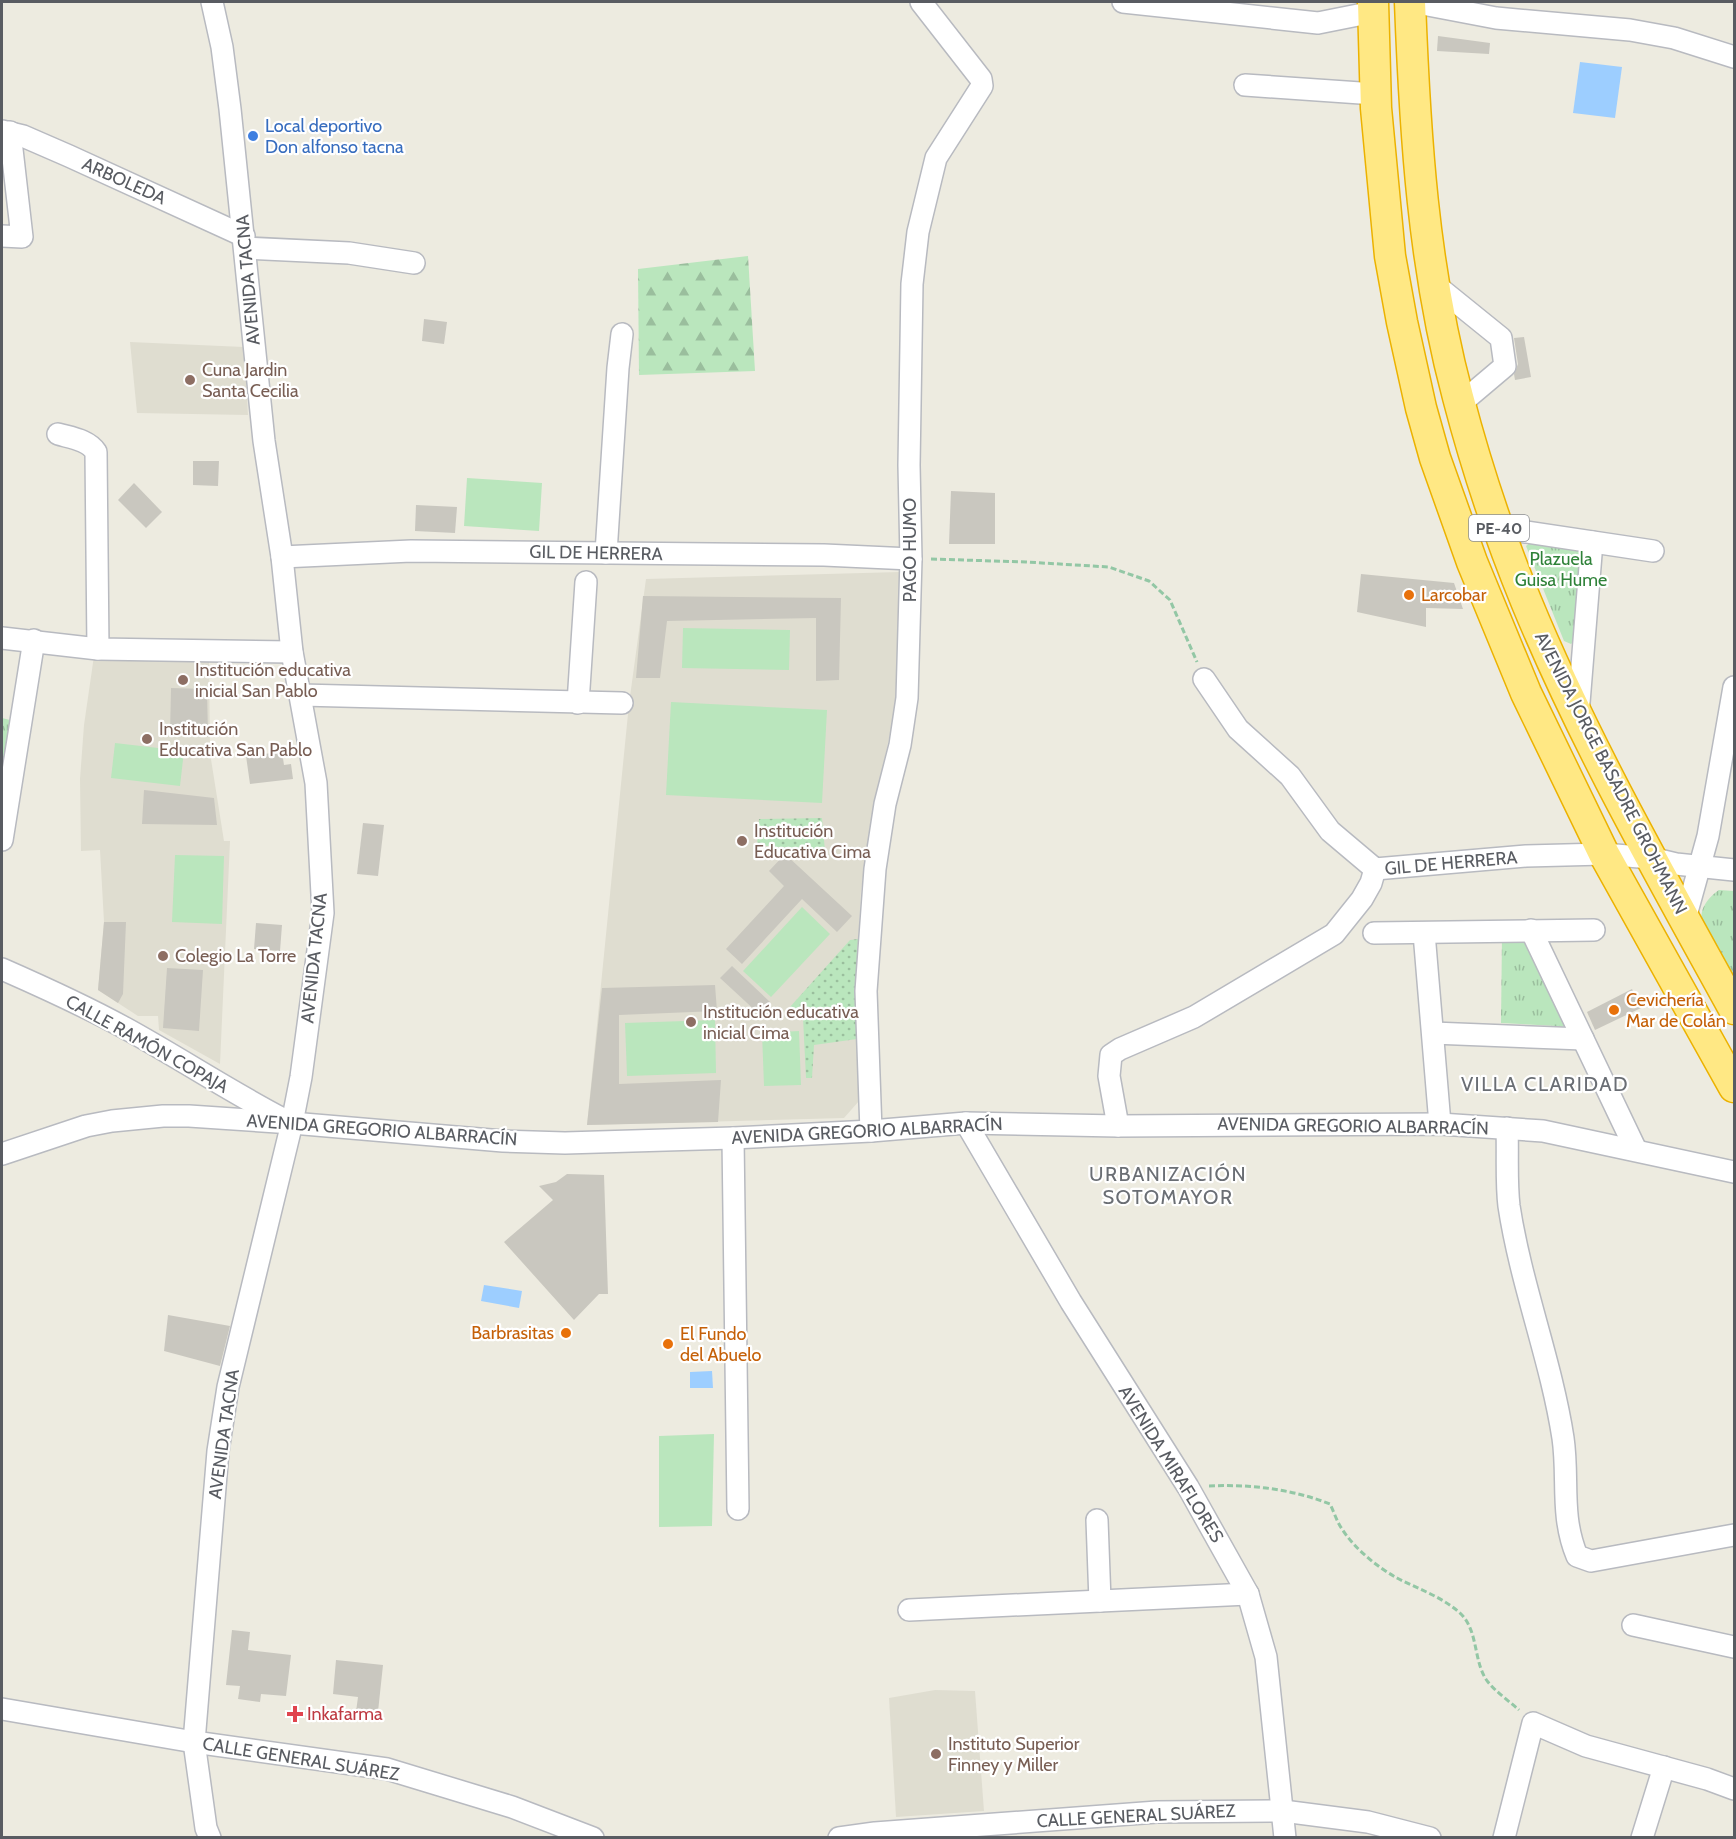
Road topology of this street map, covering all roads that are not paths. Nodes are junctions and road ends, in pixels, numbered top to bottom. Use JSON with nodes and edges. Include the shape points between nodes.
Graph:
{"nodes":[{"id":1,"x":212,"y":2,"type":"edge"},
{"id":2,"x":921,"y":2,"type":"edge"},
{"id":3,"x":1123,"y":2,"type":"edge"},
{"id":4,"x":1411,"y":2,"type":"edge"},
{"id":5,"x":1373,"y":7,"type":"edge"},
{"id":6,"x":1734,"y":57,"type":"edge"},
{"id":7,"x":1245,"y":85,"type":"dead end"},
{"id":8,"x":1375,"y":94,"type":"junction"},
{"id":9,"x":6,"y":131,"type":"edge"},
{"id":10,"x":12,"y":236,"type":"edge"},
{"id":11,"x":245,"y":242,"type":"junction"},
{"id":12,"x":414,"y":263,"type":"dead end"},
{"id":13,"x":1433,"y":283,"type":"junction"},
{"id":14,"x":622,"y":334,"type":"dead end"},
{"id":15,"x":1460,"y":404,"type":"junction"},
{"id":16,"x":1423,"y":413,"type":"junction"},
{"id":17,"x":58,"y":434,"type":"dead end"},
{"id":18,"x":1499,"y":528,"type":"junction"},
{"id":19,"x":1592,"y":542,"type":"junction"},
{"id":20,"x":1653,"y":551,"type":"dead end"},
{"id":21,"x":606,"y":554,"type":"junction"},
{"id":22,"x":282,"y":556,"type":"junction"},
{"id":23,"x":911,"y":558,"type":"junction"},
{"id":24,"x":586,"y":582,"type":"dead end"},
{"id":25,"x":2,"y":638,"type":"edge"},
{"id":26,"x":34,"y":640,"type":"junction"},
{"id":27,"x":98,"y":649,"type":"junction"},
{"id":28,"x":292,"y":652,"type":"junction"},
{"id":29,"x":1204,"y":679,"type":"road end"},
{"id":30,"x":1734,"y":687,"type":"edge"},
{"id":31,"x":301,"y":695,"type":"junction"},
{"id":32,"x":578,"y":703,"type":"junction"},
{"id":33,"x":622,"y":703,"type":"dead end"},
{"id":34,"x":1578,"y":716,"type":"junction"},
{"id":35,"x":2,"y":840,"type":"edge"},
{"id":36,"x":1604,"y":854,"type":"junction"},
{"id":37,"x":1734,"y":856,"type":"edge"},
{"id":38,"x":1651,"y":858,"type":"junction"},
{"id":39,"x":1701,"y":866,"type":"junction"},
{"id":40,"x":1375,"y":869,"type":"junction"},
{"id":41,"x":1734,"y":870,"type":"edge"},
{"id":42,"x":1685,"y":919,"type":"junction"},
{"id":43,"x":1531,"y":930,"type":"junction"},
{"id":44,"x":1594,"y":930,"type":"dead end"},
{"id":45,"x":1374,"y":933,"type":"dead end"},
{"id":46,"x":1424,"y":933,"type":"junction"},
{"id":47,"x":2,"y":969,"type":"edge"},
{"id":48,"x":1734,"y":1009,"type":"edge"},
{"id":49,"x":1433,"y":1033,"type":"junction"},
{"id":50,"x":1583,"y":1039,"type":"junction"},
{"id":51,"x":1734,"y":1087,"type":"edge"},
{"id":52,"x":292,"y":1123,"type":"junction"},
{"id":53,"x":966,"y":1123,"type":"junction"},
{"id":54,"x":1440,"y":1125,"type":"junction"},
{"id":55,"x":1118,"y":1126,"type":"junction"},
{"id":56,"x":1507,"y":1128,"type":"junction"},
{"id":57,"x":871,"y":1131,"type":"junction"},
{"id":58,"x":733,"y":1138,"type":"junction"},
{"id":59,"x":1636,"y":1150,"type":"junction"},
{"id":60,"x":2,"y":1154,"type":"edge"},
{"id":61,"x":1734,"y":1172,"type":"edge"},
{"id":62,"x":738,"y":1509,"type":"dead end"},
{"id":63,"x":1096,"y":1520,"type":"dead end"},
{"id":64,"x":1734,"y":1535,"type":"edge"},
{"id":65,"x":1248,"y":1594,"type":"junction"},
{"id":66,"x":1100,"y":1601,"type":"junction"},
{"id":67,"x":909,"y":1610,"type":"dead end"},
{"id":68,"x":1633,"y":1625,"type":"dead end"},
{"id":69,"x":1734,"y":1647,"type":"edge"},
{"id":70,"x":2,"y":1709,"type":"edge"},
{"id":71,"x":194,"y":1742,"type":"junction"},
{"id":72,"x":1664,"y":1767,"type":"junction"},
{"id":73,"x":1734,"y":1789,"type":"edge"},
{"id":74,"x":1283,"y":1811,"type":"junction"},
{"id":75,"x":210,"y":1838,"type":"edge"},
{"id":76,"x":593,"y":1838,"type":"edge"},
{"id":77,"x":839,"y":1838,"type":"edge"},
{"id":78,"x":1285,"y":1838,"type":"edge"},
{"id":79,"x":1430,"y":1838,"type":"edge"},
{"id":80,"x":1504,"y":1838,"type":"edge"},
{"id":81,"x":1642,"y":1838,"type":"edge"}],
"edges":[{"from":1,"to":11,"type":"street","name":"AVENIDA TACNA","via":[[222,47]]},
{"from":2,"to":23,"type":"street","name":"PAGO HUMO","via":[[981,79],[982,86],[936,158],[918,232],[912,284]]},
{"from":3,"to":5,"type":"street","via":[[1318,23]]},
{"from":4,"to":6,"type":"street","via":[[1496,18],[1630,30],[1674,38]]},
{"from":4,"to":13,"type":"highway","name":"AVENIDA JORGE BASADRE GROHMANN","number":"PE-40","via":[[1419,174]]},
{"from":5,"to":8,"type":"highway","name":"AVENIDA JORGE BASADRE GROHMANN","number":"PE-40"},
{"from":7,"to":8,"type":"street"},
{"from":8,"to":16,"type":"highway","name":"AVENIDA JORGE BASADRE GROHMANN","number":"PE-40","via":[[1390,256]]},
{"from":9,"to":10,"type":"street"},
{"from":9,"to":11,"type":"street","name":"ARBOLEDA","via":[[69,156]]},
{"from":11,"to":12,"type":"street"},
{"from":11,"to":22,"type":"street","name":"AVENIDA TACNA","via":[[264,441]]},
{"from":13,"to":15,"type":"highway","name":"AVENIDA JORGE BASADRE GROHMANN","number":"PE-40"},
{"from":13,"to":15,"type":"street","via":[[1501,338],[1505,366]]},
{"from":14,"to":21,"type":"street"},
{"from":15,"to":16,"type":"highway"},
{"from":15,"to":18,"type":"highway","name":"AVENIDA JORGE BASADRE GROHMANN","number":"PE-40"},
{"from":16,"to":36,"type":"highway","name":"AVENIDA JORGE BASADRE GROHMANN","number":"PE-40","via":[[1435,458],[1498,628]]},
{"from":17,"to":27,"type":"street","via":[[86,443],[96,452]]},
{"from":18,"to":19,"type":"street"},
{"from":18,"to":34,"type":"highway","name":"AVENIDA JORGE BASADRE GROHMANN","number":"PE-40","via":[[1526,601]]},
{"from":19,"to":20,"type":"street"},
{"from":19,"to":34,"type":"street"},
{"from":21,"to":22,"type":"street","name":"GIL DE HERRERA","via":[[411,551]]},
{"from":21,"to":23,"type":"street","name":"GIL DE HERRERA"},
{"from":22,"to":28,"type":"street","name":"AVENIDA TACNA"},
{"from":23,"to":57,"type":"street","name":"PAGO HUMO","via":[[907,698],[885,804],[869,944],[866,991]]},
{"from":24,"to":32,"type":"street"},
{"from":25,"to":26,"type":"street"},
{"from":26,"to":27,"type":"street"},
{"from":26,"to":35,"type":"street"},
{"from":27,"to":28,"type":"street"},
{"from":28,"to":31,"type":"street","name":"AVENIDA TACNA"},
{"from":29,"to":40,"type":"street","name":"GIL DE HERRERA","via":[[1238,729],[1290,776],[1330,831]]},
{"from":30,"to":39,"type":"street"},
{"from":31,"to":32,"type":"street"},
{"from":31,"to":52,"type":"street","name":"AVENIDA TACNA","via":[[316,783],[323,913]]},
{"from":32,"to":33,"type":"street"},
{"from":34,"to":38,"type":"highway","name":"AVENIDA JORGE BASADRE GROHMANN","number":"PE-40"},
{"from":36,"to":38,"type":"street","name":"GIL DE HERRERA"},
{"from":36,"to":40,"type":"street","name":"GIL DE HERRERA","via":[[1526,856]]},
{"from":36,"to":51,"type":"highway","name":"AVENIDA JORGE BASADRE GROHMANN","number":"PE-40"},
{"from":37,"to":39,"type":"street"},
{"from":38,"to":39,"type":"street","name":"GIL DE HERRERA"},
{"from":38,"to":42,"type":"highway","name":"AVENIDA JORGE BASADRE GROHMANN","number":"PE-40"},
{"from":39,"to":41,"type":"street","name":"GIL DE HERRERA"},
{"from":39,"to":42,"type":"street"},
{"from":40,"to":55,"type":"street","via":[[1362,899],[1334,934],[1194,1017],[1111,1055],[1109,1077]]},
{"from":42,"to":48,"type":"highway","name":"AVENIDA JORGE BASADRE GROHMANN","number":"PE-40"},
{"from":43,"to":44,"type":"street"},
{"from":43,"to":46,"type":"street"},
{"from":43,"to":50,"type":"street"},
{"from":45,"to":46,"type":"street"},
{"from":46,"to":49,"type":"street"},
{"from":47,"to":52,"type":"street","name":"CALLE RAMÓN COPAJA","via":[[125,1028],[233,1093]]},
{"from":49,"to":50,"type":"street"},
{"from":49,"to":54,"type":"street"},
{"from":50,"to":59,"type":"street"},
{"from":52,"to":58,"type":"street","name":"AVENIDA GREGORIO ALBARRACÍN","via":[[524,1142]]},
{"from":52,"to":60,"type":"street","name":"AVENIDA GREGORIO ALBARRACÍN","via":[[189,1116],[138,1118],[86,1126]]},
{"from":52,"to":71,"type":"street","name":"AVENIDA TACNA","via":[[228,1387],[218,1451]]},
{"from":53,"to":55,"type":"street","name":"AVENIDA GREGORIO ALBARRACÍN"},
{"from":53,"to":57,"type":"street","name":"AVENIDA GREGORIO ALBARRACÍN"},
{"from":53,"to":65,"type":"street","name":"AVENIDA MIRAFLORES","via":[[1071,1302],[1188,1487]]},
{"from":54,"to":55,"type":"street","name":"AVENIDA GREGORIO ALBARRACÍN"},
{"from":54,"to":56,"type":"street","name":"AVENIDA GREGORIO ALBARRACÍN"},
{"from":56,"to":59,"type":"street","name":"AVENIDA GREGORIO ALBARRACÍN","via":[[1543,1131]]},
{"from":56,"to":64,"type":"street","via":[[1509,1205],[1564,1441],[1564,1491],[1570,1538],[1577,1556],[1591,1561]]},
{"from":57,"to":58,"type":"street","name":"AVENIDA GREGORIO ALBARRACÍN"},
{"from":58,"to":62,"type":"street"},
{"from":59,"to":61,"type":"street","name":"AVENIDA GREGORIO ALBARRACÍN"},
{"from":63,"to":66,"type":"street"},
{"from":65,"to":66,"type":"street"},
{"from":65,"to":74,"type":"street","name":"AVENIDA MIRAFLORES","via":[[1266,1657]]},
{"from":66,"to":67,"type":"street"},
{"from":68,"to":69,"type":"street"},
{"from":70,"to":71,"type":"street","name":"CALLE GENERAL SUÁREZ"},
{"from":71,"to":75,"type":"street","name":"AVENIDA TACNA"},
{"from":71,"to":76,"type":"street","name":"CALLE GENERAL SUÁREZ","via":[[387,1769],[512,1807]]},
{"from":72,"to":73,"type":"street"},
{"from":72,"to":80,"type":"street","via":[[1586,1746],[1533,1723]]},
{"from":72,"to":81,"type":"street"},
{"from":74,"to":77,"type":"street","name":"CALLE GENERAL SUÁREZ","via":[[1157,1812]]},
{"from":74,"to":78,"type":"street","name":"AVENIDA MIRAFLORES"},
{"from":74,"to":79,"type":"street","name":"CALLE GENERAL SUÁREZ","via":[[1368,1822]]}]}
